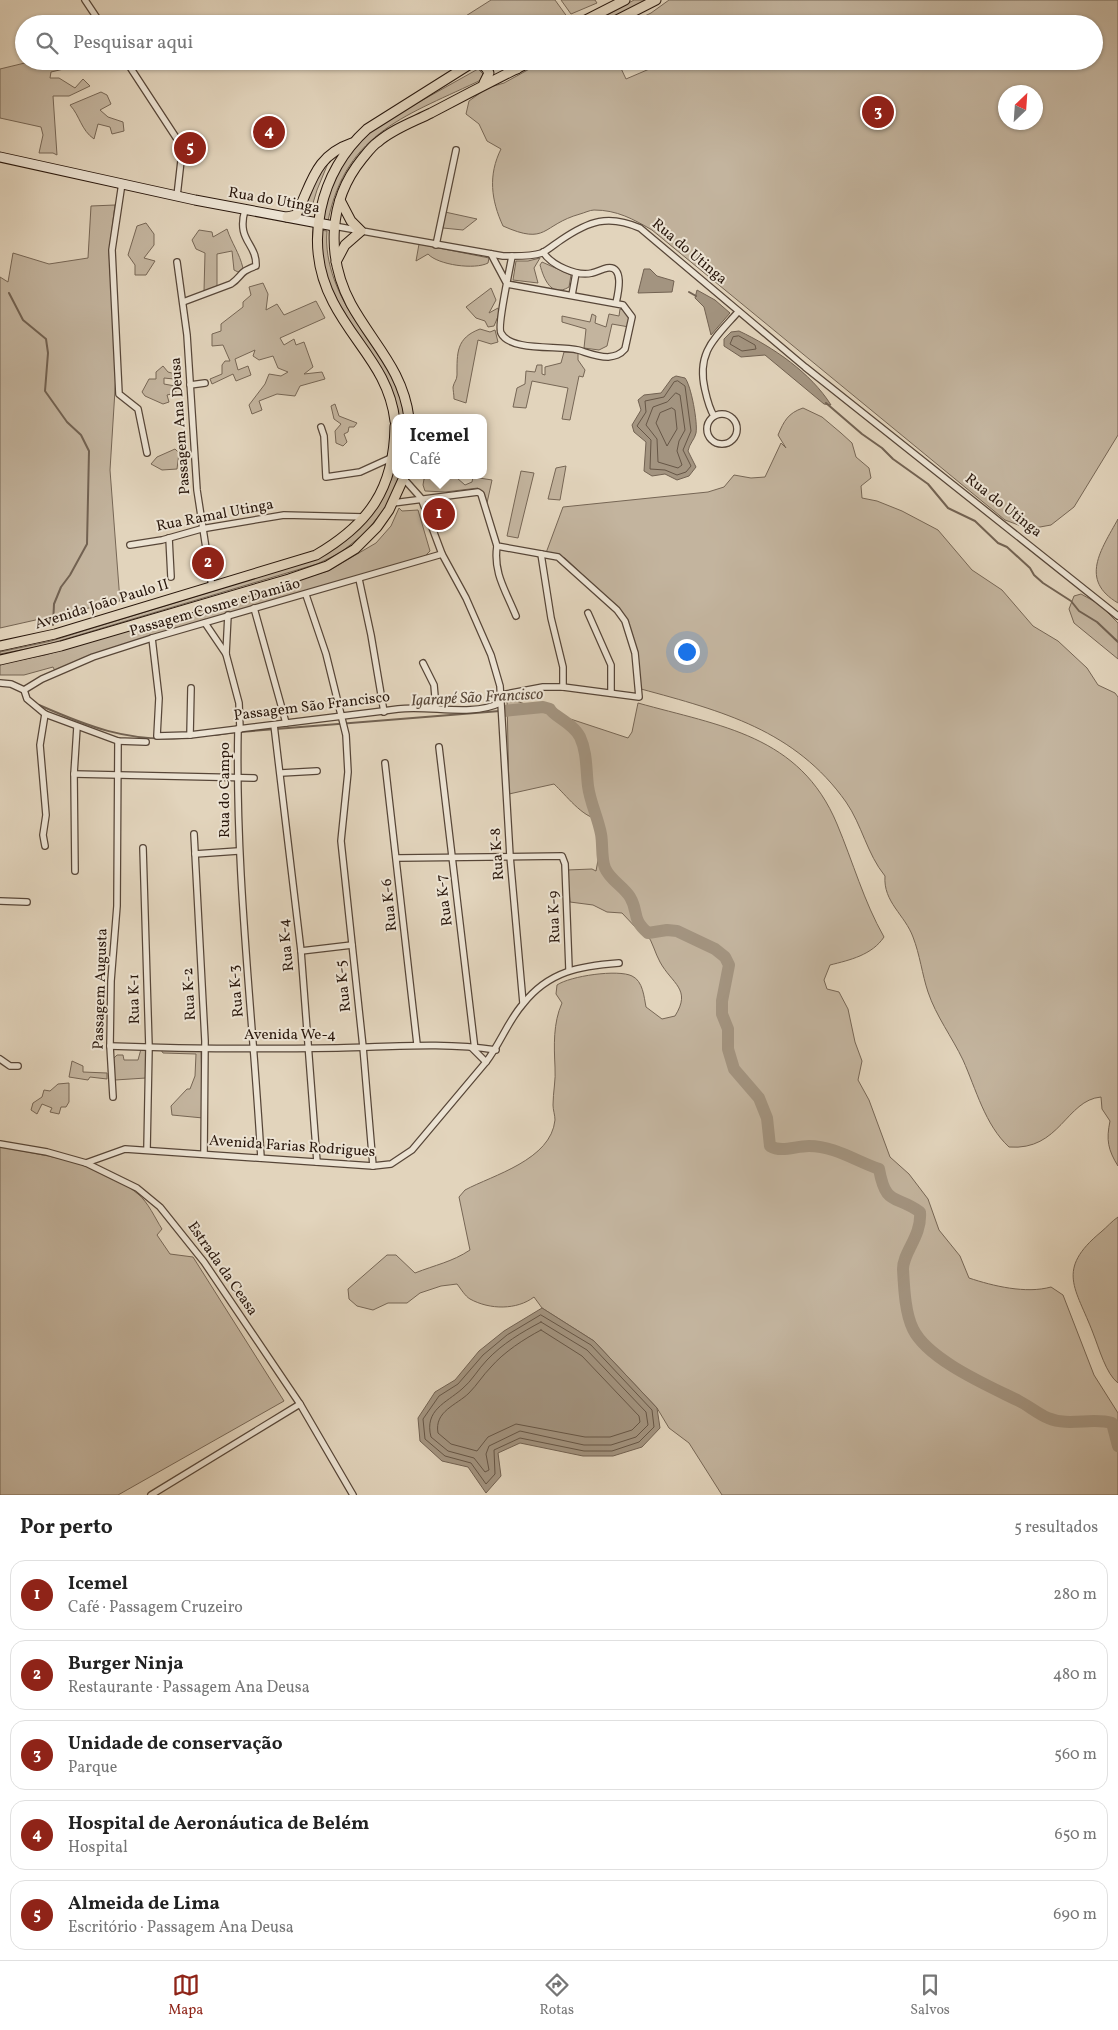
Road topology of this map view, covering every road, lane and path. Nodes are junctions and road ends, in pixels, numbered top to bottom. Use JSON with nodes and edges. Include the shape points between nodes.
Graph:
{"nodes":[{"id":1,"x":85,"y":0,"type":"edge"},
{"id":2,"x":624,"y":0,"type":"edge"},
{"id":3,"x":656,"y":0,"type":"edge"},
{"id":4,"x":95,"y":15,"type":"edge"},
{"id":5,"x":595,"y":15,"type":"edge"},
{"id":6,"x":627,"y":15,"type":"edge"},
{"id":7,"x":132,"y":70,"type":"edge"},
{"id":8,"x":461,"y":70,"type":"edge"},
{"id":9,"x":488,"y":70,"type":"edge"},
{"id":10,"x":515,"y":70,"type":"edge"},
{"id":11,"x":484,"y":83,"type":"junction"},
{"id":12,"x":352,"y":143,"type":"junction"},
{"id":13,"x":456,"y":150,"type":"dead end"},
{"id":14,"x":0,"y":157,"type":"edge"},
{"id":15,"x":122,"y":184,"type":"junction"},
{"id":16,"x":176,"y":196,"type":"junction"},
{"id":17,"x":340,"y":199,"type":"junction"},
{"id":18,"x":299,"y":208,"type":"junction"},
{"id":19,"x":246,"y":210,"type":"junction"},
{"id":20,"x":288,"y":218,"type":"junction"},
{"id":21,"x":304,"y":220,"type":"junction"},
{"id":22,"x":317,"y":223,"type":"junction"},
{"id":23,"x":334,"y":226,"type":"junction"},
{"id":24,"x":361,"y":230,"type":"junction"},
{"id":25,"x":436,"y":245,"type":"junction"},
{"id":26,"x":543,"y":252,"type":"junction"},
{"id":27,"x":491,"y":254,"type":"junction"},
{"id":28,"x":512,"y":256,"type":"junction"},
{"id":29,"x":177,"y":262,"type":"dead end"},
{"id":30,"x":336,"y":262,"type":"junction"},
{"id":31,"x":576,"y":272,"type":"junction"},
{"id":32,"x":507,"y":284,"type":"junction"},
{"id":33,"x":572,"y":295,"type":"junction"},
{"id":34,"x":183,"y":302,"type":"junction"},
{"id":35,"x":616,"y":303,"type":"junction"},
{"id":36,"x":738,"y":312,"type":"junction"},
{"id":37,"x":205,"y":384,"type":"dead end"},
{"id":38,"x":190,"y":385,"type":"junction"},
{"id":39,"x":394,"y":414,"type":"edge"},
{"id":40,"x":408,"y":414,"type":"edge"},
{"id":41,"x":714,"y":416,"type":"junction"},
{"id":42,"x":321,"y":427,"type":"dead end"},
{"id":43,"x":147,"y":453,"type":"dead end"},
{"id":44,"x":392,"y":457,"type":"edge"},
{"id":45,"x":392,"y":460,"type":"edge"},
{"id":46,"x":403,"y":479,"type":"edge"},
{"id":47,"x":406,"y":479,"type":"edge"},
{"id":48,"x":422,"y":498,"type":"junction"},
{"id":49,"x":393,"y":503,"type":"junction"},
{"id":50,"x":366,"y":517,"type":"junction"},
{"id":51,"x":201,"y":529,"type":"junction"},
{"id":52,"x":169,"y":538,"type":"junction"},
{"id":53,"x":130,"y":545,"type":"dead end"},
{"id":54,"x":497,"y":546,"type":"junction"},
{"id":55,"x":442,"y":554,"type":"junction"},
{"id":56,"x":542,"y":554,"type":"junction"},
{"id":57,"x":171,"y":577,"type":"dead end"},
{"id":58,"x":359,"y":579,"type":"junction"},
{"id":59,"x":212,"y":588,"type":"junction"},
{"id":60,"x":306,"y":595,"type":"junction"},
{"id":61,"x":254,"y":608,"type":"junction"},
{"id":62,"x":588,"y":613,"type":"dead end"},
{"id":63,"x":228,"y":615,"type":"junction"},
{"id":64,"x":516,"y":616,"type":"dead end"},
{"id":65,"x":1118,"y":616,"type":"edge"},
{"id":66,"x":205,"y":623,"type":"junction"},
{"id":67,"x":152,"y":638,"type":"junction"},
{"id":68,"x":0,"y":646,"type":"edge"},
{"id":69,"x":226,"y":654,"type":"junction"},
{"id":70,"x":0,"y":660,"type":"edge"},
{"id":71,"x":423,"y":663,"type":"dead end"},
{"id":72,"x":0,"y":683,"type":"edge"},
{"id":73,"x":563,"y":687,"type":"junction"},
{"id":74,"x":191,"y":688,"type":"dead end"},
{"id":75,"x":24,"y":690,"type":"junction"},
{"id":76,"x":611,"y":693,"type":"junction"},
{"id":77,"x":501,"y":695,"type":"junction"},
{"id":78,"x":436,"y":708,"type":"junction"},
{"id":79,"x":500,"y":708,"type":"junction"},
{"id":80,"x":384,"y":712,"type":"junction"},
{"id":81,"x":45,"y":714,"type":"junction"},
{"id":82,"x":342,"y":720,"type":"junction"},
{"id":83,"x":286,"y":723,"type":"junction"},
{"id":84,"x":77,"y":727,"type":"junction"},
{"id":85,"x":274,"y":728,"type":"junction"},
{"id":86,"x":238,"y":731,"type":"junction"},
{"id":87,"x":190,"y":735,"type":"junction"},
{"id":88,"x":118,"y":741,"type":"junction"},
{"id":89,"x":146,"y":742,"type":"dead end"},
{"id":90,"x":439,"y":747,"type":"dead end"},
{"id":91,"x":385,"y":763,"type":"dead end"},
{"id":92,"x":317,"y":771,"type":"dead end"},
{"id":93,"x":281,"y":773,"type":"junction"},
{"id":94,"x":74,"y":774,"type":"junction"},
{"id":95,"x":118,"y":774,"type":"junction"},
{"id":96,"x":237,"y":778,"type":"junction"},
{"id":97,"x":254,"y":778,"type":"dead end"},
{"id":98,"x":194,"y":834,"type":"dead end"},
{"id":99,"x":45,"y":846,"type":"dead end"},
{"id":100,"x":144,"y":848,"type":"dead end"},
{"id":101,"x":238,"y":851,"type":"junction"},
{"id":102,"x":196,"y":854,"type":"junction"},
{"id":103,"x":510,"y":856,"type":"junction"},
{"id":104,"x":452,"y":857,"type":"junction"},
{"id":105,"x":398,"y":858,"type":"junction"},
{"id":106,"x":75,"y":871,"type":"dead end"},
{"id":107,"x":0,"y":901,"type":"edge"},
{"id":108,"x":27,"y":902,"type":"dead end"},
{"id":109,"x":352,"y":945,"type":"junction"},
{"id":110,"x":300,"y":951,"type":"junction"},
{"id":111,"x":619,"y":963,"type":"dead end"},
{"id":112,"x":570,"y":969,"type":"junction"},
{"id":113,"x":523,"y":1004,"type":"junction"},
{"id":114,"x":417,"y":1044,"type":"junction"},
{"id":115,"x":110,"y":1046,"type":"junction"},
{"id":116,"x":148,"y":1047,"type":"junction"},
{"id":117,"x":364,"y":1047,"type":"junction"},
{"id":118,"x":205,"y":1048,"type":"junction"},
{"id":119,"x":310,"y":1048,"type":"junction"},
{"id":120,"x":474,"y":1048,"type":"junction"},
{"id":121,"x":255,"y":1049,"type":"junction"},
{"id":122,"x":496,"y":1050,"type":"junction"},
{"id":123,"x":0,"y":1059,"type":"edge"},
{"id":124,"x":486,"y":1062,"type":"junction"},
{"id":125,"x":18,"y":1066,"type":"dead end"},
{"id":126,"x":113,"y":1097,"type":"dead end"},
{"id":127,"x":0,"y":1144,"type":"edge"},
{"id":128,"x":147,"y":1150,"type":"junction"},
{"id":129,"x":204,"y":1154,"type":"junction"},
{"id":130,"x":261,"y":1158,"type":"junction"},
{"id":131,"x":317,"y":1162,"type":"junction"},
{"id":132,"x":86,"y":1163,"type":"junction"},
{"id":133,"x":373,"y":1166,"type":"junction"},
{"id":134,"x":300,"y":1404,"type":"junction"},
{"id":135,"x":150,"y":1495,"type":"edge"},
{"id":136,"x":353,"y":1495,"type":"edge"}],
"edges":[{"from":1,"to":4,"type":"street"},
{"from":2,"to":5,"type":"main road"},
{"from":3,"to":6,"type":"main road"},
{"from":7,"to":16,"type":"street","via":[[177,139],[182,152]]},
{"from":8,"to":12,"type":"main road","via":[[367,128]]},
{"from":9,"to":11,"type":"main road"},
{"from":10,"to":11,"type":"main road"},
{"from":11,"to":17,"type":"main road","via":[[377,142],[353,170]]},
{"from":12,"to":18,"type":"main road","via":[[338,148],[322,162]]},
{"from":12,"to":22,"type":"main road","via":[[325,192]]},
{"from":13,"to":25,"type":"street"},
{"from":14,"to":15,"type":"street","name":"Rua do Utinga"},
{"from":15,"to":16,"type":"street","name":"Rua do Utinga"},
{"from":15,"to":43,"type":"street","via":[[112,250],[119,394],[138,409]]},
{"from":16,"to":19,"type":"street","name":"Rua do Utinga"},
{"from":17,"to":23,"type":"main road"},
{"from":17,"to":24,"type":"main road","via":[[351,221]]},
{"from":18,"to":20,"type":"main road","via":[[296,215]]},
{"from":18,"to":21,"type":"main road"},
{"from":19,"to":20,"type":"street","name":"Rua do Utinga"},
{"from":19,"to":34,"type":"street","via":[[242,230],[256,266],[242,271],[237,281],[231,284]]},
{"from":20,"to":21,"type":"street","name":"Rua do Utinga"},
{"from":21,"to":22,"type":"street","name":"Rua do Utinga"},
{"from":22,"to":23,"type":"street","name":"Rua do Utinga"},
{"from":22,"to":39,"type":"main road","via":[[321,266],[332,300],[378,369],[391,396]]},
{"from":23,"to":24,"type":"street","name":"Rua do Utinga"},
{"from":23,"to":30,"type":"main road"},
{"from":24,"to":25,"type":"street","name":"Rua do Utinga"},
{"from":24,"to":30,"type":"main road","via":[[345,245]]},
{"from":25,"to":27,"type":"street","name":"Rua do Utinga"},
{"from":26,"to":28,"type":"street","name":"Rua do Utinga","via":[[525,257]]},
{"from":26,"to":31,"type":"street","via":[[546,257]]},
{"from":26,"to":36,"type":"street","name":"Rua do Utinga","via":[[579,228],[595,222],[610,220],[629,224],[657,241]]},
{"from":27,"to":28,"type":"street","name":"Rua do Utinga"},
{"from":27,"to":32,"type":"street"},
{"from":28,"to":32,"type":"street"},
{"from":29,"to":34,"type":"street","name":"Passagem Ana Deusa"},
{"from":30,"to":40,"type":"main road","via":[[352,306],[388,357]]},
{"from":31,"to":33,"type":"street"},
{"from":31,"to":35,"type":"street","via":[[592,274],[609,267],[617,271]]},
{"from":32,"to":33,"type":"street"},
{"from":32,"to":35,"type":"street","via":[[499,330],[504,337],[520,344],[577,350],[597,356],[619,354],[628,342],[632,317],[623,305]]},
{"from":33,"to":35,"type":"street"},
{"from":34,"to":38,"type":"street","name":"Passagem Ana Deusa"},
{"from":36,"to":41,"type":"street","via":[[712,341],[703,362],[703,383]]},
{"from":36,"to":65,"type":"street","name":"Rua do Utinga"},
{"from":37,"to":38,"type":"street"},
{"from":38,"to":51,"type":"street","name":"Passagem Ana Deusa"},
{"from":41,"to":41,"type":"street","via":[[707,428],[709,437],[721,444],[730,441],[736,433],[733,419],[724,414]]},
{"from":42,"to":44,"type":"street","via":[[326,477],[360,472]]},
{"from":45,"to":50,"type":"main road","name":"Avenida João Paulo II","via":[[382,492]]},
{"from":46,"to":49,"type":"main road","name":"Avenida João Paulo II"},
{"from":47,"to":48,"type":"street"},
{"from":48,"to":49,"type":"street"},
{"from":48,"to":54,"type":"street","via":[[481,494]]},
{"from":48,"to":55,"type":"street"},
{"from":49,"to":70,"type":"main road","name":"Avenida João Paulo II","via":[[378,527],[346,555],[327,566],[61,646]]},
{"from":50,"to":51,"type":"street","name":"Rua Ramal Utinga","via":[[284,515]]},
{"from":50,"to":59,"type":"main road","name":"Avenida João Paulo II","via":[[342,540],[316,555]]},
{"from":51,"to":52,"type":"street","name":"Rua Ramal Utinga"},
{"from":51,"to":59,"type":"street","name":"Passagem Ana Deusa"},
{"from":52,"to":53,"type":"street","name":"Rua Ramal Utinga"},
{"from":52,"to":57,"type":"street"},
{"from":54,"to":56,"type":"street"},
{"from":54,"to":64,"type":"street","via":[[495,558],[499,579]]},
{"from":55,"to":58,"type":"street","name":"Passagem Cosme e Damião"},
{"from":55,"to":77,"type":"street","via":[[466,598],[490,655]]},
{"from":56,"to":73,"type":"street","via":[[551,618],[563,667]]},
{"from":56,"to":76,"type":"street","via":[[563,559],[621,615],[629,629],[639,697]]},
{"from":58,"to":60,"type":"street","name":"Passagem Cosme e Damião"},
{"from":58,"to":80,"type":"street"},
{"from":59,"to":68,"type":"main road","name":"Avenida João Paulo II","via":[[55,634]]},
{"from":60,"to":61,"type":"street","name":"Passagem Cosme e Damião"},
{"from":60,"to":82,"type":"street","name":"Rua K-5","via":[[326,654]]},
{"from":61,"to":63,"type":"street","name":"Passagem Cosme e Damião"},
{"from":61,"to":83,"type":"street"},
{"from":62,"to":76,"type":"street","via":[[611,665]]},
{"from":63,"to":66,"type":"street","name":"Passagem Cosme e Damião"},
{"from":63,"to":69,"type":"street","name":"Rua do Campo"},
{"from":66,"to":67,"type":"street","name":"Passagem Cosme e Damião"},
{"from":66,"to":69,"type":"street","name":"Rua do Campo"},
{"from":67,"to":75,"type":"street","name":"Passagem Cosme e Damião","via":[[93,657]]},
{"from":67,"to":87,"type":"street","name":"Passagem São Francisco","via":[[159,698],[157,736]]},
{"from":69,"to":86,"type":"street","name":"Rua do Campo","via":[[239,703]]},
{"from":71,"to":78,"type":"street","via":[[434,685]]},
{"from":72,"to":75,"type":"street"},
{"from":73,"to":76,"type":"street"},
{"from":73,"to":77,"type":"street"},
{"from":74,"to":87,"type":"street"},
{"from":75,"to":81,"type":"street","via":[[27,699]]},
{"from":77,"to":79,"type":"street","name":"Rua K-8"},
{"from":78,"to":79,"type":"street","name":"Passagem São Francisco"},
{"from":78,"to":80,"type":"street","name":"Passagem São Francisco"},
{"from":79,"to":103,"type":"street","name":"Rua K-8"},
{"from":80,"to":82,"type":"street","name":"Passagem São Francisco"},
{"from":81,"to":84,"type":"street"},
{"from":81,"to":99,"type":"street","via":[[40,746],[46,815],[43,827]]},
{"from":82,"to":83,"type":"street","name":"Passagem São Francisco"},
{"from":82,"to":109,"type":"street","name":"Rua K-5","via":[[348,772],[342,818],[343,863]]},
{"from":83,"to":85,"type":"street","name":"Passagem São Francisco"},
{"from":84,"to":88,"type":"street"},
{"from":84,"to":94,"type":"street"},
{"from":85,"to":86,"type":"street","name":"Passagem São Francisco"},
{"from":85,"to":93,"type":"street","name":"Rua K-4"},
{"from":86,"to":87,"type":"street","name":"Passagem São Francisco"},
{"from":86,"to":96,"type":"street","name":"Rua do Campo"},
{"from":88,"to":89,"type":"street"},
{"from":88,"to":95,"type":"street","name":"Passagem Augusta"},
{"from":90,"to":104,"type":"street","name":"Rua K-7"},
{"from":91,"to":105,"type":"street","name":"Rua K-6"},
{"from":92,"to":93,"type":"street"},
{"from":93,"to":110,"type":"street","name":"Rua K-4"},
{"from":94,"to":95,"type":"street"},
{"from":94,"to":106,"type":"street"},
{"from":95,"to":96,"type":"street"},
{"from":95,"to":115,"type":"street","name":"Passagem Augusta","via":[[118,881]]},
{"from":96,"to":97,"type":"street"},
{"from":96,"to":101,"type":"street","name":"Rua do Campo"},
{"from":98,"to":102,"type":"street","name":"Rua K-2"},
{"from":100,"to":116,"type":"street","name":"Rua K-1"},
{"from":101,"to":102,"type":"street"},
{"from":101,"to":121,"type":"street","name":"Rua K-3"},
{"from":102,"to":118,"type":"street","name":"Rua K-2"},
{"from":103,"to":104,"type":"street"},
{"from":103,"to":112,"type":"street","name":"Rua K-9","via":[[559,855],[564,858]]},
{"from":103,"to":113,"type":"street","name":"Rua K-8"},
{"from":104,"to":105,"type":"street"},
{"from":104,"to":120,"type":"street","name":"Rua K-7"},
{"from":105,"to":114,"type":"street","name":"Rua K-6"},
{"from":107,"to":108,"type":"street"},
{"from":109,"to":110,"type":"street"},
{"from":109,"to":117,"type":"street","name":"Rua K-5"},
{"from":110,"to":119,"type":"street","name":"Rua K-4"},
{"from":111,"to":112,"type":"street","name":"Avenida Farias Rodrigues"},
{"from":112,"to":113,"type":"street","name":"Avenida Farias Rodrigues","via":[[546,983]]},
{"from":113,"to":122,"type":"street","name":"Avenida Farias Rodrigues"},
{"from":114,"to":117,"type":"street","name":"Avenida We-4"},
{"from":114,"to":120,"type":"street","name":"Avenida We-4"},
{"from":115,"to":116,"type":"street","name":"Avenida We-4"},
{"from":115,"to":126,"type":"street","name":"Passagem Augusta"},
{"from":116,"to":118,"type":"street","name":"Avenida We-4"},
{"from":116,"to":128,"type":"street","name":"Rua K-1"},
{"from":117,"to":119,"type":"street","name":"Avenida We-4"},
{"from":117,"to":133,"type":"street","name":"Rua K-5"},
{"from":118,"to":121,"type":"street","name":"Avenida We-4"},
{"from":118,"to":129,"type":"street","name":"Rua K-2"},
{"from":119,"to":121,"type":"street","name":"Avenida We-4"},
{"from":119,"to":131,"type":"street","name":"Rua K-4"},
{"from":120,"to":122,"type":"street","name":"Avenida We-4"},
{"from":120,"to":124,"type":"street"},
{"from":121,"to":130,"type":"street","name":"Rua K-3"},
{"from":122,"to":124,"type":"street","name":"Avenida Farias Rodrigues"},
{"from":123,"to":125,"type":"street","via":[[10,1066]]},
{"from":124,"to":133,"type":"street","name":"Avenida Farias Rodrigues","via":[[412,1150],[391,1164]]},
{"from":127,"to":132,"type":"street","name":"Estrada da Ceasa"},
{"from":128,"to":129,"type":"street","name":"Avenida Farias Rodrigues"},
{"from":128,"to":132,"type":"street","name":"Avenida Farias Rodrigues","via":[[125,1149]]},
{"from":129,"to":130,"type":"street","name":"Avenida Farias Rodrigues"},
{"from":130,"to":131,"type":"street","name":"Avenida Farias Rodrigues"},
{"from":131,"to":133,"type":"street","name":"Avenida Farias Rodrigues"},
{"from":132,"to":134,"type":"street","name":"Estrada da Ceasa","via":[[137,1188],[160,1207],[204,1262]]},
{"from":134,"to":135,"type":"street"},
{"from":134,"to":136,"type":"street","name":"Estrada da Ceasa"}]}
